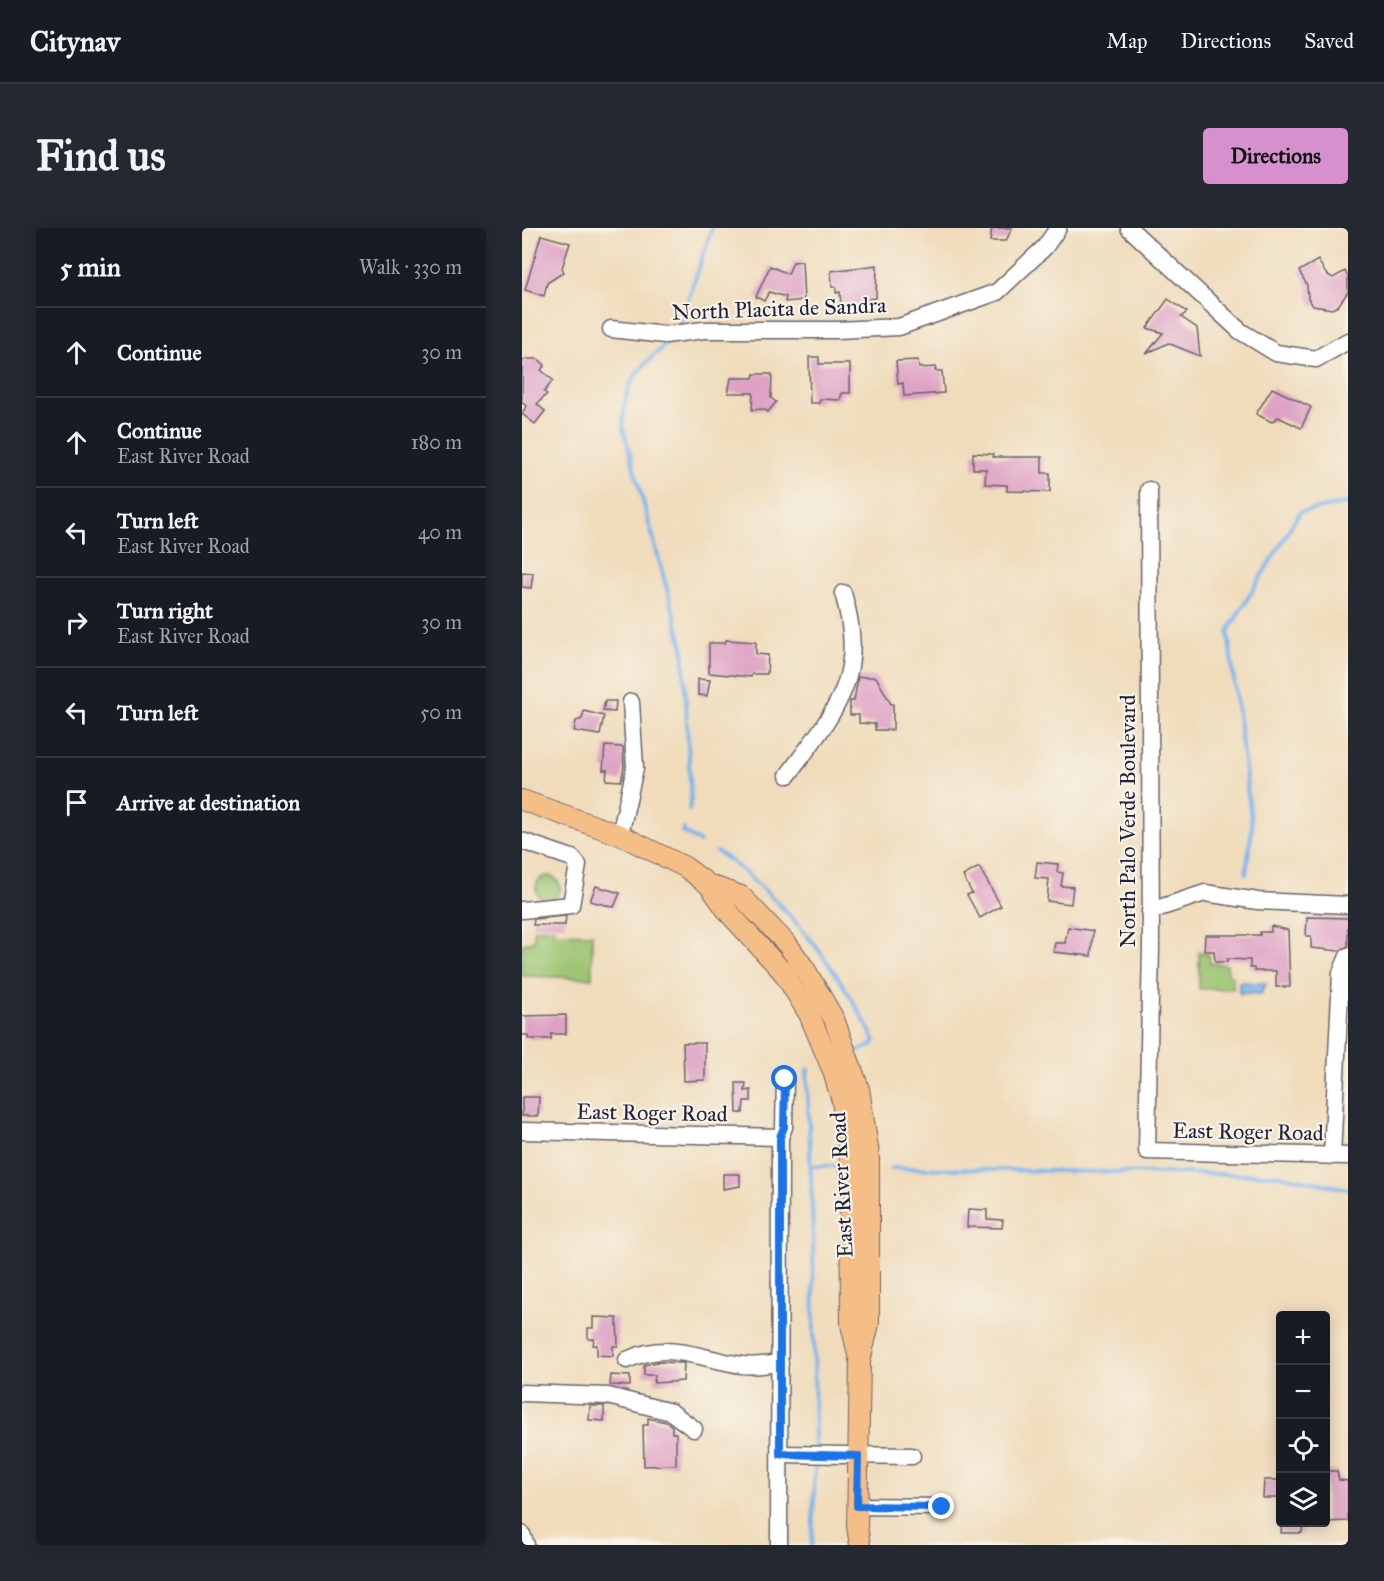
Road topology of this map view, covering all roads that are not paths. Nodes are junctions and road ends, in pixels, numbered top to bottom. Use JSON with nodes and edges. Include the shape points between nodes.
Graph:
{"nodes":[{"id":1,"x":1058,"y":228,"type":"edge"},
{"id":2,"x":1129,"y":228,"type":"edge"},
{"id":3,"x":611,"y":329,"type":"dead end"},
{"id":4,"x":1348,"y":341,"type":"edge"},
{"id":5,"x":1149,"y":490,"type":"dead end"},
{"id":6,"x":843,"y":593,"type":"dead end"},
{"id":7,"x":631,"y":702,"type":"dead end"},
{"id":8,"x":788,"y":775,"type":"dead end"},
{"id":9,"x":523,"y":804,"type":"edge"},
{"id":10,"x":620,"y":835,"type":"junction"},
{"id":11,"x":522,"y":841,"type":"edge"},
{"id":12,"x":1348,"y":905,"type":"edge"},
{"id":13,"x":522,"y":910,"type":"edge"},
{"id":14,"x":1150,"y":911,"type":"junction"},
{"id":15,"x":1348,"y":956,"type":"edge"},
{"id":16,"x":1344,"y":975,"type":"edge"},
{"id":17,"x":785,"y":1079,"type":"dead end"},
{"id":18,"x":522,"y":1131,"type":"edge"},
{"id":19,"x":780,"y":1137,"type":"junction"},
{"id":20,"x":1146,"y":1151,"type":"joint"},
{"id":21,"x":1340,"y":1156,"type":"edge"},
{"id":22,"x":627,"y":1360,"type":"dead end"},
{"id":23,"x":780,"y":1363,"type":"junction"},
{"id":24,"x":522,"y":1393,"type":"edge"},
{"id":25,"x":694,"y":1429,"type":"dead end"},
{"id":26,"x":780,"y":1454,"type":"junction"},
{"id":27,"x":858,"y":1456,"type":"junction"},
{"id":28,"x":912,"y":1456,"type":"dead end"},
{"id":29,"x":857,"y":1506,"type":"junction"},
{"id":30,"x":942,"y":1507,"type":"dead end"},
{"id":31,"x":522,"y":1534,"type":"edge"},
{"id":32,"x":856,"y":1539,"type":"edge"},
{"id":33,"x":526,"y":1545,"type":"edge"},
{"id":34,"x":779,"y":1545,"type":"edge"}],
"edges":[{"from":1,"to":3,"type":"street","name":"North Placita de Sandra","via":[[1045,247],[998,292],[898,327],[704,330],[665,336]]},
{"from":2,"to":4,"type":"street","via":[[1240,331],[1276,353],[1316,359]]},
{"from":5,"to":14,"type":"street","name":"North Palo Verde Boulevard"},
{"from":6,"to":8,"type":"street","via":[[851,620],[853,656],[847,684],[825,724]]},
{"from":7,"to":10,"type":"street","via":[[635,768]]},
{"from":9,"to":10,"type":"main road","name":"East River Road"},
{"from":10,"to":27,"type":"main road","name":"East River Road","via":[[685,867],[710,885],[741,896],[787,944],[822,996],[853,1067],[865,1116],[870,1173],[869,1324],[860,1361]]},
{"from":11,"to":13,"type":"street","via":[[572,858],[578,865],[571,905]]},
{"from":12,"to":14,"type":"street","via":[[1258,901],[1205,893]]},
{"from":14,"to":20,"type":"street","name":"North Palo Verde Boulevard"},
{"from":15,"to":16,"type":"street"},
{"from":16,"to":21,"type":"street"},
{"from":17,"to":19,"type":"street","via":[[784,1127]]},
{"from":18,"to":19,"type":"street","name":"East Roger Road"},
{"from":19,"to":23,"type":"street"},
{"from":20,"to":21,"type":"street","name":"East Roger Road"},
{"from":22,"to":23,"type":"street","via":[[644,1352],[668,1350],[743,1365]]},
{"from":23,"to":26,"type":"street"},
{"from":24,"to":25,"type":"street","via":[[608,1396],[672,1412]]},
{"from":26,"to":27,"type":"street"},
{"from":26,"to":34,"type":"street"},
{"from":27,"to":28,"type":"street"},
{"from":27,"to":29,"type":"main road","name":"East River Road"},
{"from":29,"to":30,"type":"street"},
{"from":29,"to":32,"type":"main road","name":"East River Road"},
{"from":31,"to":33,"type":"street"}]}
